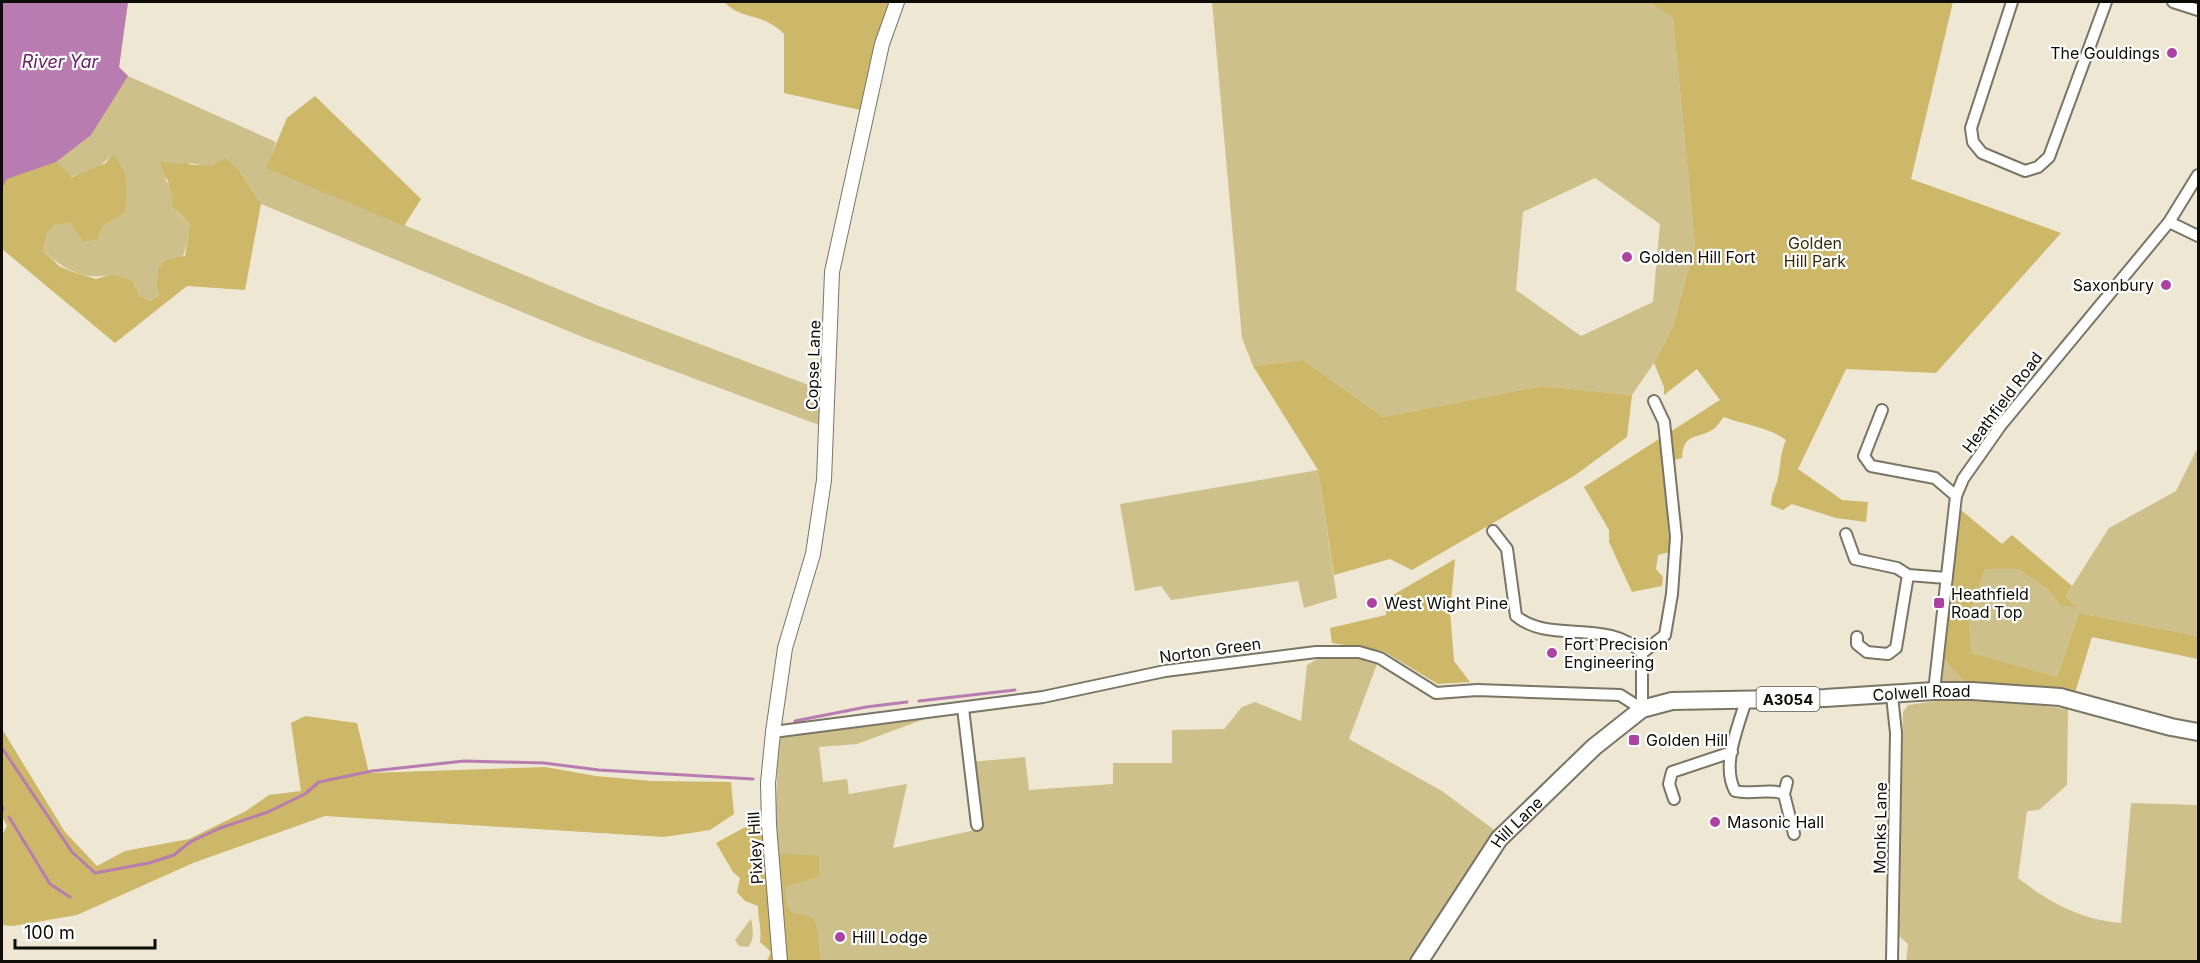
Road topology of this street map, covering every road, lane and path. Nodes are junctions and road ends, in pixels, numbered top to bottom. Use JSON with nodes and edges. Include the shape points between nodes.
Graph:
{"nodes":[{"id":1,"x":897,"y":2,"type":"edge"},
{"id":2,"x":2012,"y":2,"type":"edge"},
{"id":3,"x":2106,"y":2,"type":"edge"},
{"id":4,"x":2173,"y":2,"type":"edge"},
{"id":5,"x":2199,"y":10,"type":"edge"},
{"id":6,"x":2199,"y":175,"type":"edge"},
{"id":7,"x":2169,"y":222,"type":"junction"},
{"id":8,"x":2199,"y":236,"type":"edge"},
{"id":9,"x":1654,"y":401,"type":"dead end"},
{"id":10,"x":1882,"y":410,"type":"dead end"},
{"id":11,"x":1956,"y":496,"type":"junction"},
{"id":12,"x":1492,"y":531,"type":"dead end"},
{"id":13,"x":1846,"y":534,"type":"dead end"},
{"id":14,"x":1908,"y":575,"type":"junction"},
{"id":15,"x":1947,"y":578,"type":"junction"},
{"id":16,"x":1857,"y":637,"type":"dead end"},
{"id":17,"x":1642,"y":653,"type":"junction"},
{"id":18,"x":1934,"y":691,"type":"junction"},
{"id":19,"x":1892,"y":696,"type":"junction"},
{"id":20,"x":1746,"y":700,"type":"junction"},
{"id":21,"x":963,"y":708,"type":"junction"},
{"id":22,"x":1642,"y":709,"type":"junction"},
{"id":23,"x":773,"y":732,"type":"junction"},
{"id":24,"x":2199,"y":732,"type":"edge"},
{"id":25,"x":1732,"y":752,"type":"junction"},
{"id":26,"x":1787,"y":782,"type":"dead end"},
{"id":27,"x":1784,"y":794,"type":"junction"},
{"id":28,"x":1674,"y":799,"type":"dead end"},
{"id":29,"x":977,"y":825,"type":"dead end"},
{"id":30,"x":1794,"y":834,"type":"dead end"},
{"id":31,"x":780,"y":962,"type":"edge"},
{"id":32,"x":1419,"y":962,"type":"edge"},
{"id":33,"x":1892,"y":962,"type":"edge"}],
"edges":[{"from":1,"to":23,"type":"street","name":"Copse Lane","via":[[882,44],[832,272],[824,480],[813,554],[785,648]]},
{"from":2,"to":3,"type":"street","via":[[1971,128],[1973,142],[1982,153],[2025,171],[2038,167],[2049,157]]},
{"from":4,"to":5,"type":"street"},
{"from":6,"to":7,"type":"street","name":"Heathfield Road"},
{"from":7,"to":8,"type":"street"},
{"from":7,"to":11,"type":"street","name":"Heathfield Road","via":[[2001,424],[1963,479]]},
{"from":9,"to":17,"type":"street","via":[[1664,422],[1676,537],[1665,635]]},
{"from":10,"to":11,"type":"street","via":[[1864,456],[1871,466],[1935,478]]},
{"from":11,"to":15,"type":"street","name":"Heathfield Road"},
{"from":12,"to":17,"type":"street","via":[[1506,549],[1516,616],[1529,627],[1615,637]]},
{"from":13,"to":14,"type":"street","via":[[1852,563],[1897,568]]},
{"from":14,"to":15,"type":"street"},
{"from":14,"to":16,"type":"street","via":[[1896,648],[1888,654],[1867,652],[1857,644]]},
{"from":15,"to":18,"type":"street","name":"Heathfield Road"},
{"from":17,"to":22,"type":"street"},
{"from":18,"to":19,"type":"main road","name":"Colwell Road","number":"A3054"},
{"from":18,"to":24,"type":"main road","name":"Colwell Road","number":"A3054","via":[[2060,697]]},
{"from":19,"to":20,"type":"main road","name":"Colwell Road","number":"A3054"},
{"from":19,"to":33,"type":"street","name":"Monks Lane","via":[[1896,733]]},
{"from":20,"to":22,"type":"main road","name":"Colwell Road","number":"A3054","via":[[1672,701]]},
{"from":20,"to":25,"type":"street"},
{"from":21,"to":22,"type":"street","name":"Norton Green","via":[[1043,697],[1165,671],[1316,652],[1359,652],[1380,658],[1436,693],[1477,690],[1620,695]]},
{"from":21,"to":23,"type":"street","name":"Norton Green"},
{"from":21,"to":29,"type":"street"},
{"from":22,"to":32,"type":"main road","name":"Hill Lane","number":"A3054","via":[[1594,747],[1499,840]]},
{"from":23,"to":31,"type":"street","name":"Pixley Hill","via":[[769,825]]},
{"from":25,"to":27,"type":"street","via":[[1729,780],[1735,791]]},
{"from":25,"to":28,"type":"street","via":[[1672,772],[1669,784]]},
{"from":26,"to":27,"type":"street"},
{"from":27,"to":30,"type":"street"}]}
